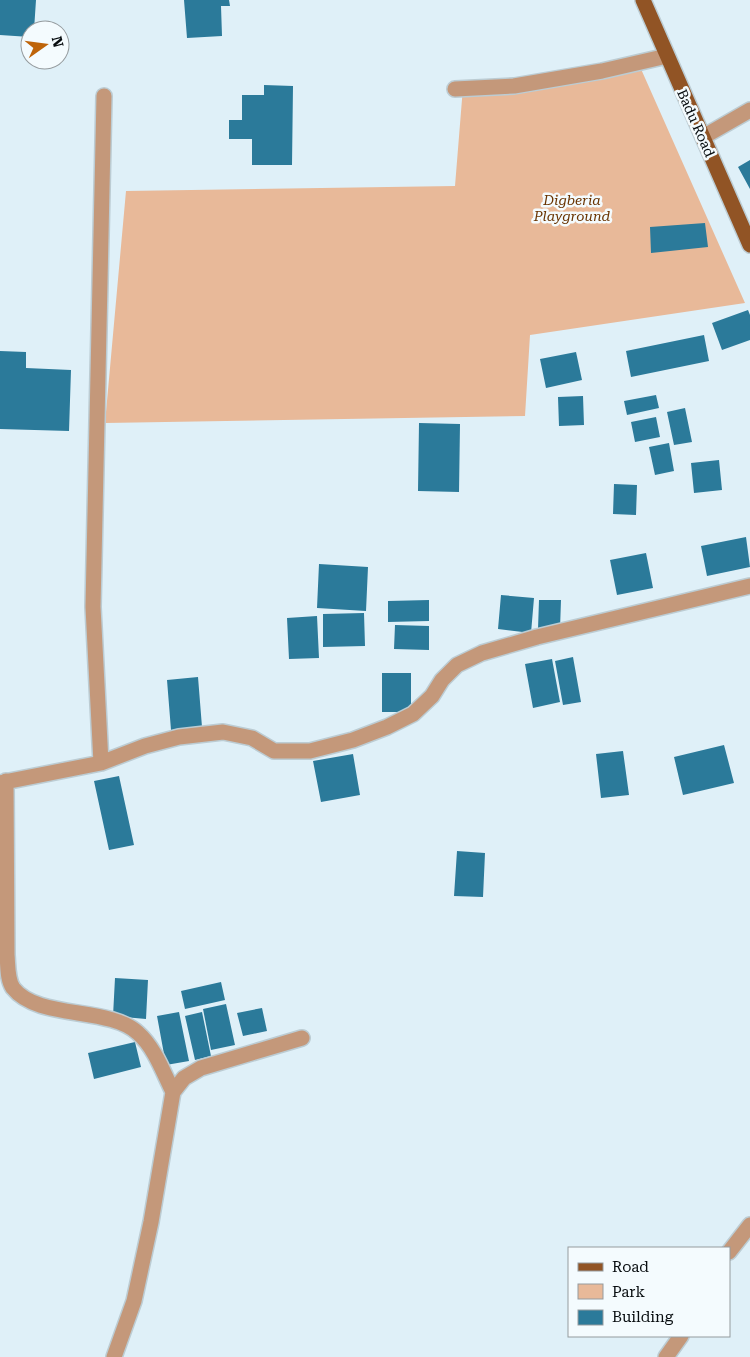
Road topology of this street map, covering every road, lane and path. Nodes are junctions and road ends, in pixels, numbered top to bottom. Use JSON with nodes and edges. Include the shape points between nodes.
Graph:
{"nodes":[{"id":1,"x":643,"y":0,"type":"edge"},
{"id":2,"x":667,"y":56,"type":"junction"},
{"id":3,"x":455,"y":89,"type":"dead end"},
{"id":4,"x":104,"y":96,"type":"dead end"},
{"id":5,"x":750,"y":110,"type":"edge"},
{"id":6,"x":702,"y":137,"type":"junction"},
{"id":7,"x":750,"y":245,"type":"edge"},
{"id":8,"x":750,"y":586,"type":"edge"},
{"id":9,"x":101,"y":763,"type":"junction"},
{"id":10,"x":3,"y":782,"type":"edge"},
{"id":11,"x":302,"y":1038,"type":"dead end"},
{"id":12,"x":173,"y":1092,"type":"junction"},
{"id":13,"x":750,"y":1225,"type":"edge"},
{"id":14,"x":730,"y":1251,"type":"edge"},
{"id":15,"x":680,"y":1337,"type":"edge"},
{"id":16,"x":114,"y":1357,"type":"edge"},
{"id":17,"x":666,"y":1357,"type":"edge"}],
"edges":[{"from":1,"to":2,"type":"main road","name":"Badu Road"},
{"from":2,"to":3,"type":"street","via":[[514,86]]},
{"from":2,"to":6,"type":"main road","name":"Badu Road"},
{"from":4,"to":9,"type":"street","via":[[93,607]]},
{"from":5,"to":6,"type":"street"},
{"from":6,"to":7,"type":"main road","name":"Badu Road"},
{"from":8,"to":9,"type":"street","via":[[482,653],[457,665],[413,714],[353,740],[310,750],[274,751],[252,738],[223,732],[179,736]]},
{"from":9,"to":10,"type":"street"},
{"from":10,"to":12,"type":"street","via":[[8,977],[13,988],[38,1004],[119,1023],[138,1032],[152,1048]]},
{"from":11,"to":12,"type":"street","via":[[201,1068],[184,1078]]},
{"from":12,"to":16,"type":"street","via":[[134,1301]]},
{"from":13,"to":14,"type":"street"},
{"from":15,"to":17,"type":"street"}]}
